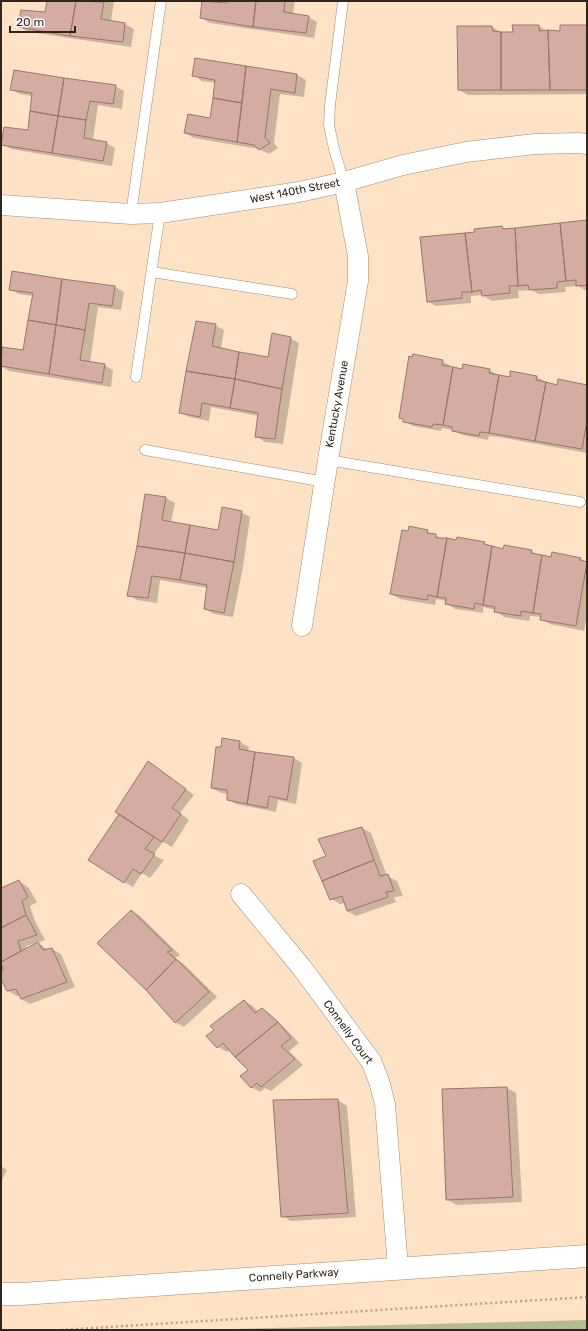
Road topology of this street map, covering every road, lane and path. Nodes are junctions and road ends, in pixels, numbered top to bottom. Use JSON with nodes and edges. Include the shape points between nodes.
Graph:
{"nodes":[{"id":1,"x":161,"y":1,"type":"edge"},
{"id":2,"x":344,"y":1,"type":"edge"},
{"id":3,"x":587,"y":144,"type":"edge"},
{"id":4,"x":344,"y":182,"type":"junction"},
{"id":5,"x":1,"y":205,"type":"edge"},
{"id":6,"x":160,"y":213,"type":"junction"},
{"id":7,"x":131,"y":214,"type":"junction"},
{"id":8,"x":152,"y":272,"type":"junction"},
{"id":9,"x":292,"y":294,"type":"dead end"},
{"id":10,"x":136,"y":377,"type":"dead end"},
{"id":11,"x":145,"y":450,"type":"dead end"},
{"id":12,"x":328,"y":460,"type":"junction"},
{"id":13,"x":324,"y":482,"type":"junction"},
{"id":14,"x":580,"y":502,"type":"dead end"},
{"id":15,"x":302,"y":626,"type":"dead end"},
{"id":16,"x":241,"y":894,"type":"dead end"},
{"id":17,"x":587,"y":1256,"type":"edge"},
{"id":18,"x":398,"y":1268,"type":"junction"},
{"id":19,"x":1,"y":1294,"type":"edge"},
{"id":20,"x":587,"y":1297,"type":"edge"},
{"id":21,"x":61,"y":1330,"type":"edge"}],
"edges":[{"from":1,"to":7,"type":"lane"},
{"from":2,"to":4,"type":"lane","via":[[329,126]]},
{"from":3,"to":4,"type":"street","name":"West 140th Street","via":[[535,144],[466,152]]},
{"from":4,"to":6,"type":"street","name":"West 140th Street","via":[[299,192]]},
{"from":4,"to":12,"type":"street","name":"Kentucky Avenue","via":[[356,249],[358,281]]},
{"from":5,"to":7,"type":"street","name":"West 140th Street"},
{"from":6,"to":7,"type":"street","name":"West 140th Street"},
{"from":6,"to":8,"type":"lane"},
{"from":8,"to":9,"type":"lane"},
{"from":8,"to":10,"type":"lane"},
{"from":11,"to":13,"type":"lane"},
{"from":12,"to":13,"type":"street","name":"Kentucky Avenue"},
{"from":12,"to":14,"type":"lane"},
{"from":13,"to":15,"type":"street","name":"Kentucky Avenue"},
{"from":16,"to":18,"type":"street","name":"Connelly Court","via":[[302,968],[371,1061],[379,1080],[385,1104]]},
{"from":17,"to":18,"type":"street","name":"Connelly Parkway"},
{"from":18,"to":19,"type":"street","name":"Connelly Parkway"},
{"from":20,"to":21,"type":"path"}]}
